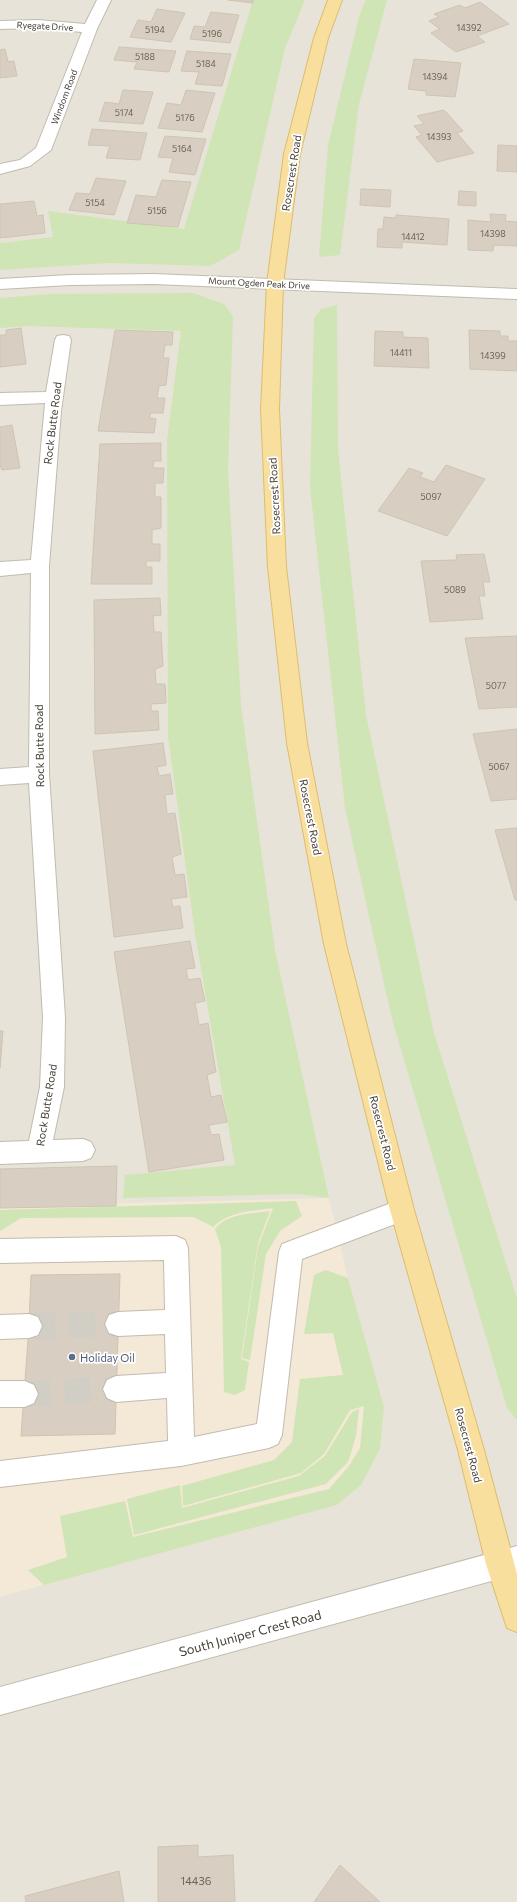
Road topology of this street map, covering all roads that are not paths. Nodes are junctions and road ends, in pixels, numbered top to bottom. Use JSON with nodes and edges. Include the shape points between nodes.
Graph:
{"nodes":[{"id":1,"x":104,"y":0,"type":"edge"},
{"id":2,"x":335,"y":0,"type":"edge"},
{"id":3,"x":0,"y":25,"type":"edge"},
{"id":4,"x":90,"y":29,"type":"junction"},
{"id":5,"x":0,"y":170,"type":"edge"},
{"id":6,"x":0,"y":284,"type":"edge"},
{"id":7,"x":275,"y":284,"type":"junction"},
{"id":8,"x":517,"y":294,"type":"edge"},
{"id":9,"x":63,"y":340,"type":"dead end"},
{"id":10,"x":54,"y":397,"type":"junction"},
{"id":11,"x":0,"y":398,"type":"edge"},
{"id":12,"x":40,"y":566,"type":"junction"},
{"id":13,"x":0,"y":569,"type":"edge"},
{"id":14,"x":39,"y":774,"type":"junction"},
{"id":15,"x":0,"y":778,"type":"edge"},
{"id":16,"x":83,"y":1150,"type":"dead end"},
{"id":17,"x":38,"y":1152,"type":"junction"},
{"id":18,"x":0,"y":1153,"type":"edge"},
{"id":19,"x":402,"y":1210,"type":"junction"},
{"id":20,"x":0,"y":1251,"type":"edge"},
{"id":21,"x":179,"y":1321,"type":"junction"},
{"id":22,"x":118,"y":1324,"type":"tunnel mouth"},
{"id":23,"x":29,"y":1326,"type":"tunnel mouth"},
{"id":24,"x":0,"y":1327,"type":"edge"},
{"id":25,"x":179,"y":1385,"type":"junction"},
{"id":26,"x":116,"y":1389,"type":"tunnel mouth"},
{"id":27,"x":181,"y":1453,"type":"junction"},
{"id":28,"x":0,"y":1474,"type":"edge"},
{"id":29,"x":509,"y":1562,"type":"edge"},
{"id":30,"x":517,"y":1618,"type":"edge"},
{"id":31,"x":0,"y":1701,"type":"edge"}],
"edges":[{"from":1,"to":4,"type":"street","name":"Windom Road"},
{"from":2,"to":7,"type":"main road","name":"Rosecrest Road","via":[[321,38],[292,154]]},
{"from":3,"to":4,"type":"street","name":"Ryegate Drive","via":[[38,24]]},
{"from":4,"to":5,"type":"street","name":"Windom Road","via":[[43,150],[25,163]]},
{"from":6,"to":7,"type":"street","name":"Mount Ogden Peak Drive","via":[[123,279]]},
{"from":7,"to":8,"type":"street","name":"Mount Ogden Peak Drive"},
{"from":7,"to":19,"type":"main road","name":"Rosecrest Road","via":[[270,409],[277,567],[298,743],[336,944]]},
{"from":9,"to":10,"type":"street","name":"Rock Butte Road"},
{"from":10,"to":11,"type":"street"},
{"from":10,"to":12,"type":"street","name":"Rock Butte Road"},
{"from":12,"to":13,"type":"street"},
{"from":12,"to":14,"type":"street","name":"Rock Butte Road"},
{"from":14,"to":15,"type":"street"},
{"from":14,"to":17,"type":"street","name":"Rock Butte Road","via":[[54,1025],[52,1087]]},
{"from":16,"to":17,"type":"street"},
{"from":17,"to":18,"type":"street"},
{"from":19,"to":27,"type":"street","via":[[291,1252],[269,1435]]},
{"from":19,"to":29,"type":"main road","name":"Rosecrest Road","via":[[471,1450]]},
{"from":20,"to":21,"type":"street","via":[[176,1248]]},
{"from":21,"to":22,"type":"street"},
{"from":21,"to":25,"type":"street"},
{"from":23,"to":24,"type":"street"},
{"from":25,"to":26,"type":"street"},
{"from":25,"to":27,"type":"street"},
{"from":27,"to":28,"type":"street"},
{"from":29,"to":30,"type":"main road","name":"Rosecrest Road"},
{"from":29,"to":31,"type":"street","name":"South Juniper Crest Road"}]}
